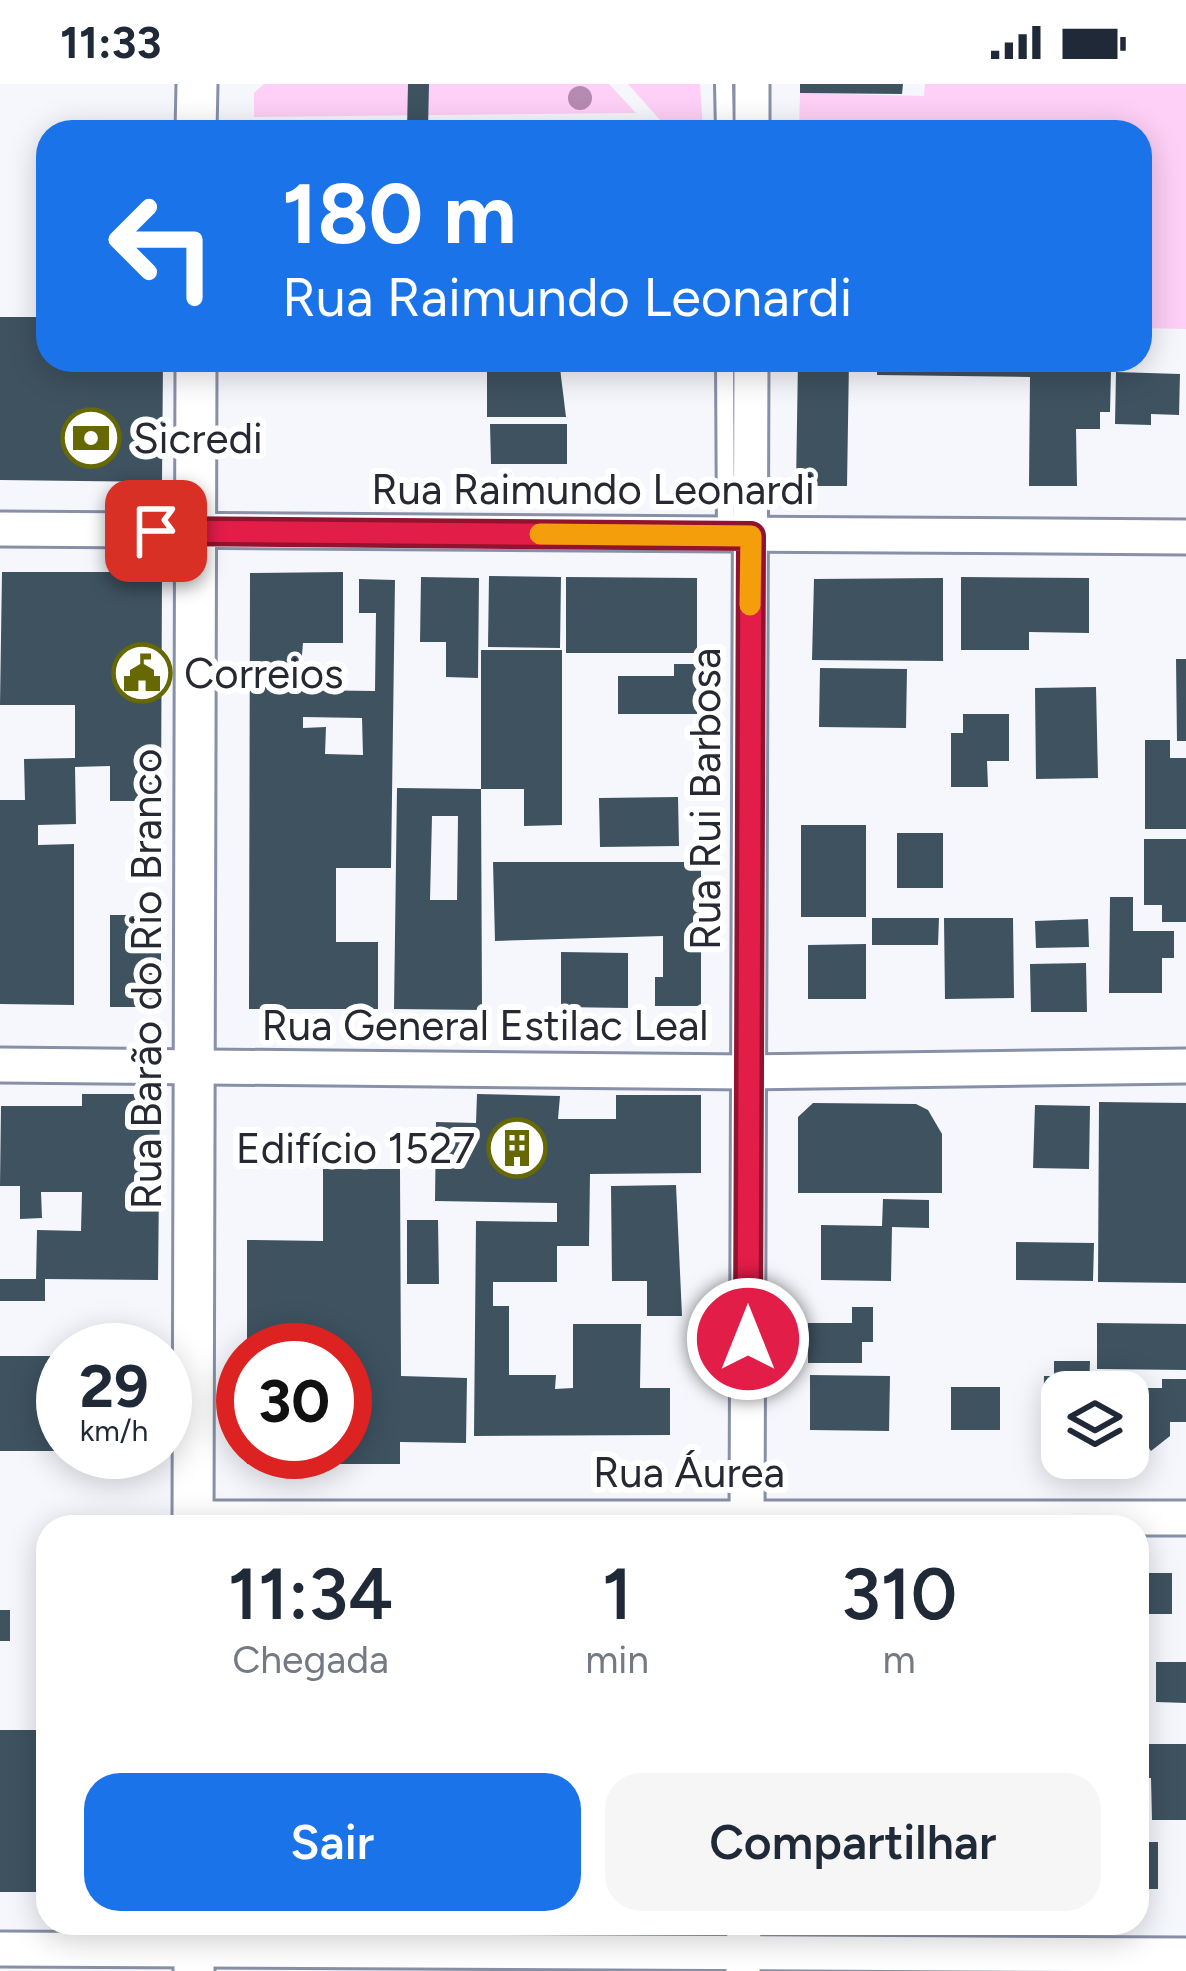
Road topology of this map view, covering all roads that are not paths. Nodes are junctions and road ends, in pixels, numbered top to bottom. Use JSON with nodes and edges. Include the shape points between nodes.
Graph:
{"nodes":[{"id":1,"x":196,"y":84,"type":"edge"},
{"id":2,"x":724,"y":84,"type":"edge"},
{"id":3,"x":752,"y":84,"type":"edge"},
{"id":4,"x":196,"y":120,"type":"edge"},
{"id":5,"x":725,"y":120,"type":"edge"},
{"id":6,"x":752,"y":120,"type":"edge"},
{"id":7,"x":196,"y":372,"type":"edge"},
{"id":8,"x":726,"y":372,"type":"edge"},
{"id":9,"x":750,"y":372,"type":"edge"},
{"id":10,"x":0,"y":530,"type":"edge"},
{"id":11,"x":195,"y":531,"type":"junction"},
{"id":12,"x":738,"y":535,"type":"junction"},
{"id":13,"x":1186,"y":537,"type":"edge"},
{"id":14,"x":0,"y":1065,"type":"edge"},
{"id":15,"x":1186,"y":1066,"type":"edge"},
{"id":16,"x":194,"y":1067,"type":"junction"},
{"id":17,"x":749,"y":1072,"type":"junction"},
{"id":18,"x":193,"y":1515,"type":"edge"},
{"id":19,"x":747,"y":1515,"type":"edge"},
{"id":20,"x":1149,"y":1518,"type":"edge"},
{"id":21,"x":1186,"y":1518,"type":"edge"},
{"id":22,"x":0,"y":1948,"type":"edge"},
{"id":23,"x":194,"y":1948,"type":"edge"},
{"id":24,"x":743,"y":1949,"type":"edge"},
{"id":25,"x":1186,"y":1954,"type":"edge"}],
"edges":[{"from":1,"to":4,"type":"street"},
{"from":2,"to":5,"type":"lane"},
{"from":3,"to":6,"type":"street"},
{"from":7,"to":11,"type":"street","name":"Rua Barão do Rio Branco"},
{"from":8,"to":12,"type":"lane"},
{"from":9,"to":12,"type":"street","name":"Rua Rui Barbosa"},
{"from":10,"to":11,"type":"street","name":"Rua Raimundo Leonardi"},
{"from":11,"to":12,"type":"street","name":"Rua Raimundo Leonardi"},
{"from":11,"to":16,"type":"street","name":"Rua Barão do Rio Branco"},
{"from":12,"to":13,"type":"street","name":"Rua Raimundo Leonardi"},
{"from":12,"to":17,"type":"street","name":"Rua Rui Barbosa"},
{"from":14,"to":16,"type":"street","name":"Rua General Estilac Leal"},
{"from":15,"to":17,"type":"street","name":"Rua General Estilac Leal"},
{"from":16,"to":17,"type":"street","name":"Rua General Estilac Leal"},
{"from":16,"to":18,"type":"street","name":"Rua Barão do Rio Branco"},
{"from":17,"to":19,"type":"street","name":"Rua Rui Barbosa"},
{"from":20,"to":21,"type":"street","name":"Rua Áurea"},
{"from":22,"to":23,"type":"street"},
{"from":23,"to":24,"type":"street"},
{"from":24,"to":25,"type":"street"}]}
